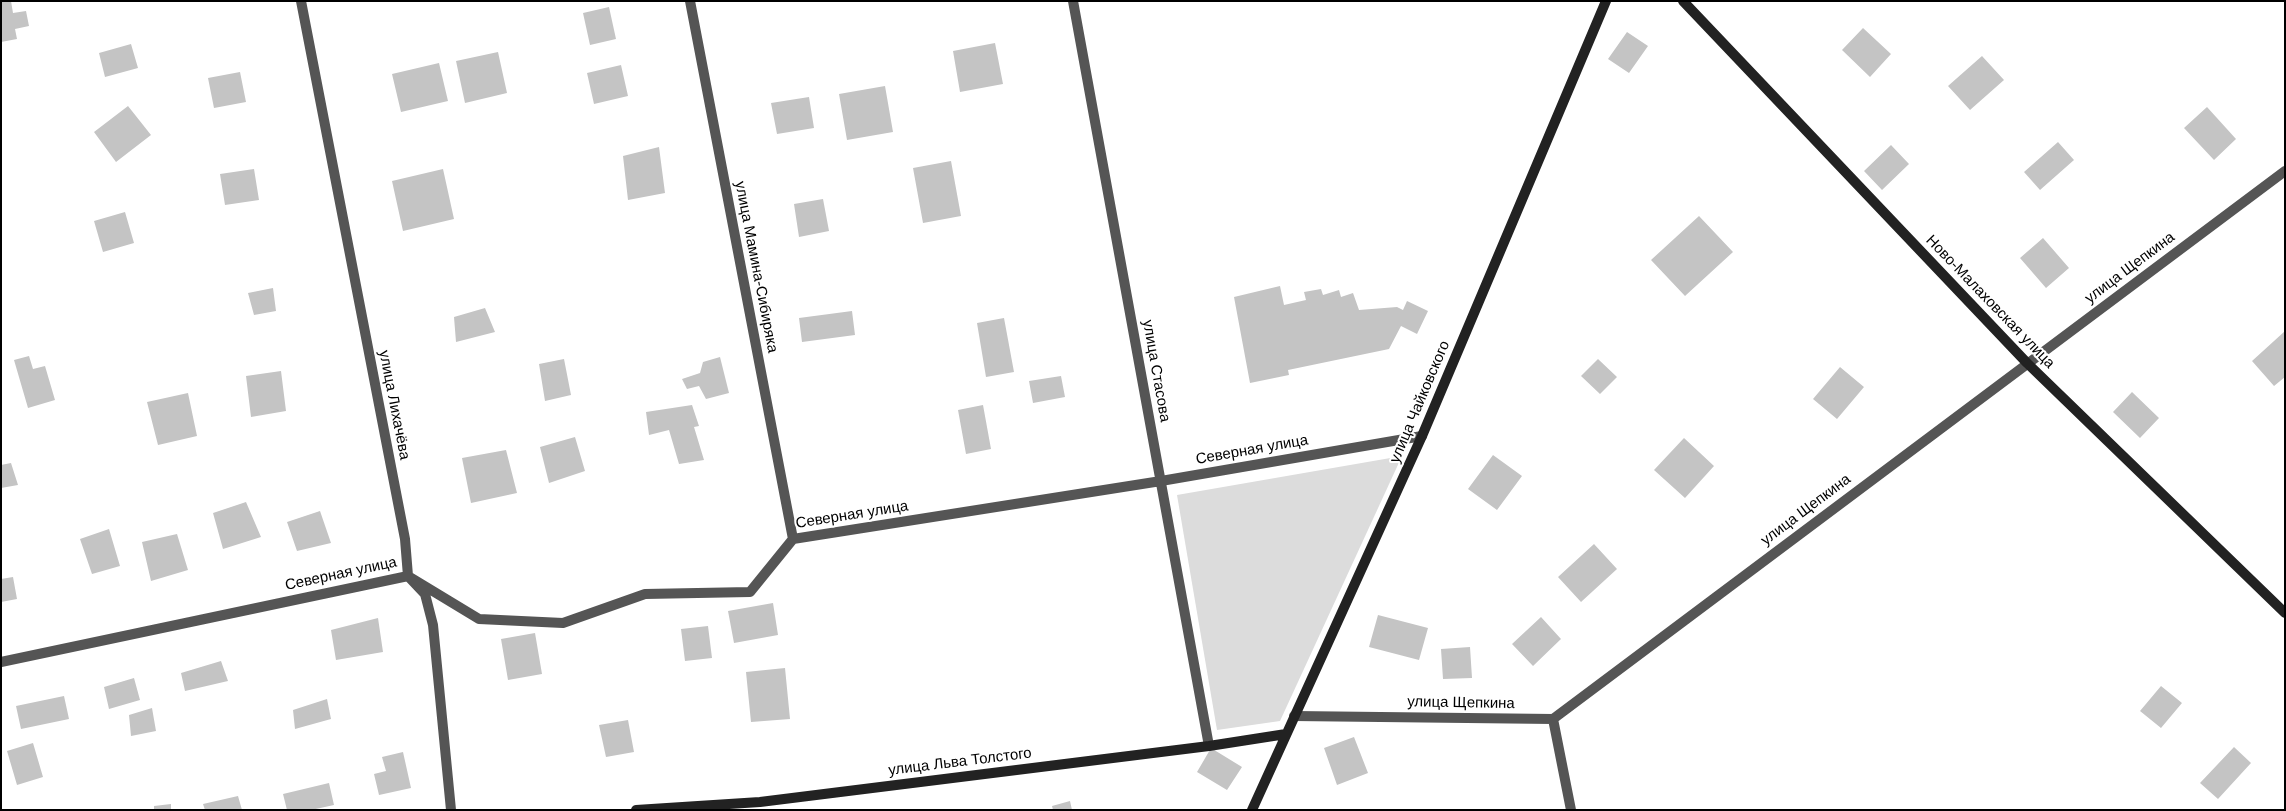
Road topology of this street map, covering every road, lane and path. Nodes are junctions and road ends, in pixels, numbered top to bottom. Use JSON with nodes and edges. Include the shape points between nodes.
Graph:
{"nodes":[{"id":1,"x":301,"y":1,"type":"edge"},
{"id":2,"x":690,"y":1,"type":"edge"},
{"id":3,"x":1073,"y":1,"type":"edge"},
{"id":4,"x":1606,"y":1,"type":"edge"},
{"id":5,"x":1682,"y":1,"type":"edge"},
{"id":6,"x":2285,"y":172,"type":"edge"},
{"id":7,"x":2027,"y":363,"type":"junction"},
{"id":8,"x":1422,"y":436,"type":"junction"},
{"id":9,"x":1161,"y":481,"type":"junction"},
{"id":10,"x":793,"y":539,"type":"junction"},
{"id":11,"x":408,"y":576,"type":"junction"},
{"id":12,"x":2285,"y":613,"type":"edge"},
{"id":13,"x":1,"y":662,"type":"edge"},
{"id":14,"x":1294,"y":716,"type":"junction"},
{"id":15,"x":1553,"y":719,"type":"junction"},
{"id":16,"x":1286,"y":734,"type":"junction"},
{"id":17,"x":1209,"y":746,"type":"junction"},
{"id":18,"x":451,"y":810,"type":"edge"},
{"id":19,"x":636,"y":810,"type":"edge"},
{"id":20,"x":1252,"y":810,"type":"edge"},
{"id":21,"x":1571,"y":810,"type":"edge"}],
"edges":[{"from":1,"to":11,"type":"street","name":"улица Лихачёва","via":[[405,539]]},
{"from":2,"to":10,"type":"street","name":"улица Мамина-Сибиряка"},
{"from":3,"to":9,"type":"street","name":"улица Стасова"},
{"from":4,"to":8,"type":"street","name":"улица Чайковского"},
{"from":5,"to":7,"type":"street","name":"Ново-Малаховская улица"},
{"from":6,"to":7,"type":"street","name":"улица Щепкина"},
{"from":7,"to":12,"type":"street","name":"Ново-Малаховская улица"},
{"from":7,"to":15,"type":"street","name":"улица Щепкина"},
{"from":8,"to":9,"type":"street","name":"Северная улица"},
{"from":8,"to":14,"type":"street","name":"улица Чайковского"},
{"from":9,"to":10,"type":"street","name":"Северная улица"},
{"from":9,"to":17,"type":"street","name":"улица Стасова"},
{"from":10,"to":11,"type":"street","name":"Северная улица","via":[[750,592],[646,594],[563,623],[479,620]]},
{"from":11,"to":13,"type":"street","name":"Северная улица"},
{"from":11,"to":18,"type":"street","via":[[425,594],[434,625]]},
{"from":14,"to":15,"type":"street","name":"улица Щепкина"},
{"from":14,"to":16,"type":"street","name":"улица Чайковского"},
{"from":15,"to":21,"type":"street"},
{"from":16,"to":17,"type":"street","name":"улица Льва Толстого"},
{"from":16,"to":20,"type":"street","name":"улица Чайковского"},
{"from":17,"to":19,"type":"street","name":"улица Льва Толстого","via":[[760,802]]}]}
